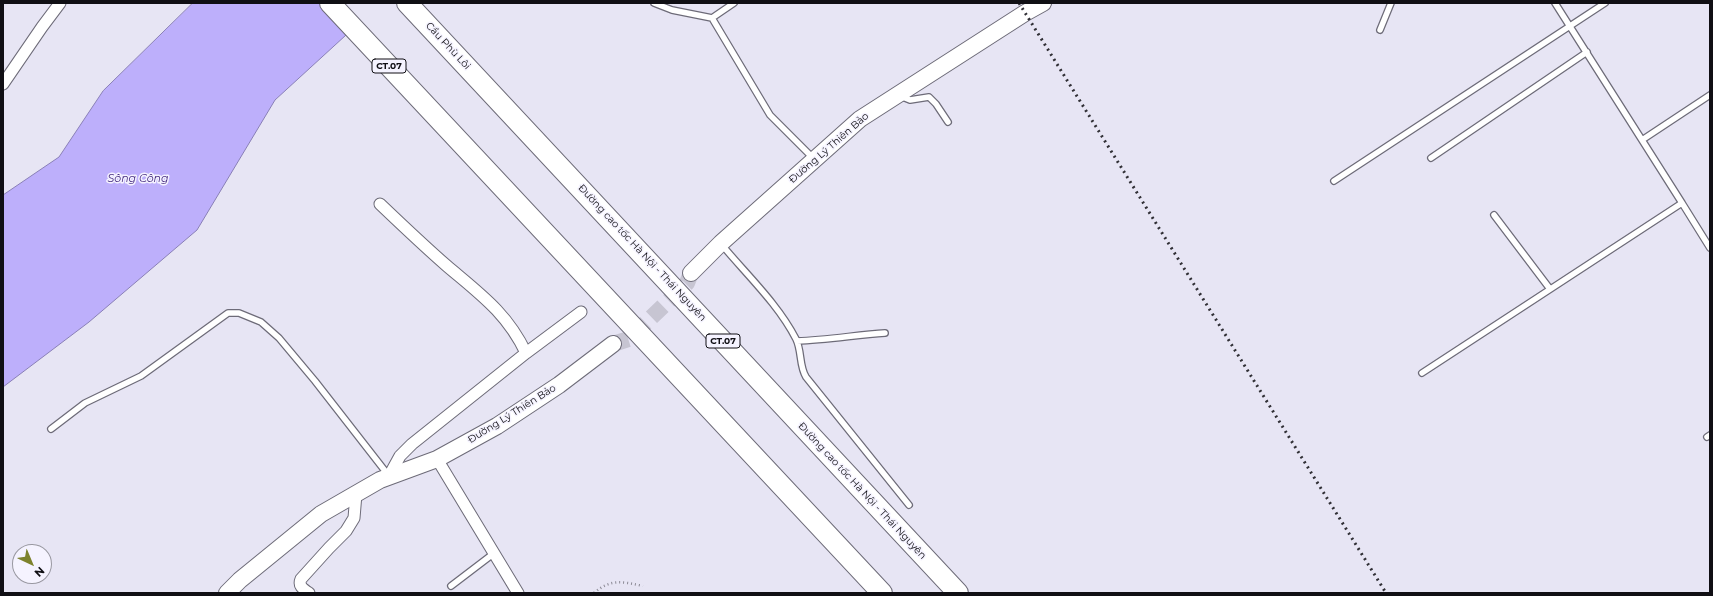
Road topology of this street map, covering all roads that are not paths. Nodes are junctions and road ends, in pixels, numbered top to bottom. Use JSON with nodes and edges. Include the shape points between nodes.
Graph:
{"nodes":[{"id":1,"x":60,"y":3,"type":"edge"},
{"id":2,"x":330,"y":3,"type":"edge"},
{"id":3,"x":407,"y":3,"type":"edge"},
{"id":4,"x":654,"y":3,"type":"edge"},
{"id":5,"x":734,"y":3,"type":"edge"},
{"id":6,"x":1043,"y":3,"type":"edge"},
{"id":7,"x":1391,"y":3,"type":"edge"},
{"id":8,"x":1555,"y":3,"type":"edge"},
{"id":9,"x":1605,"y":3,"type":"edge"},
{"id":10,"x":712,"y":18,"type":"junction"},
{"id":11,"x":1570,"y":27,"type":"junction"},
{"id":12,"x":1380,"y":30,"type":"dead end"},
{"id":13,"x":1586,"y":52,"type":"junction"},
{"id":14,"x":3,"y":84,"type":"edge"},
{"id":15,"x":489,"y":90,"type":"joint"},
{"id":16,"x":898,"y":95,"type":"junction"},
{"id":17,"x":1710,"y":95,"type":"edge"},
{"id":18,"x":948,"y":122,"type":"dead end"},
{"id":19,"x":1642,"y":140,"type":"junction"},
{"id":20,"x":1431,"y":158,"type":"dead end"},
{"id":21,"x":814,"y":160,"type":"junction"},
{"id":22,"x":1334,"y":181,"type":"dead end"},
{"id":23,"x":1682,"y":203,"type":"junction"},
{"id":24,"x":380,"y":204,"type":"dead end"},
{"id":25,"x":1494,"y":215,"type":"dead end"},
{"id":26,"x":721,"y":243,"type":"junction"},
{"id":27,"x":1710,"y":248,"type":"edge"},
{"id":28,"x":691,"y":273,"type":"tunnel mouth"},
{"id":29,"x":1550,"y":289,"type":"junction"},
{"id":30,"x":581,"y":312,"type":"dead end"},
{"id":31,"x":885,"y":333,"type":"dead end"},
{"id":32,"x":797,"y":341,"type":"junction"},
{"id":33,"x":613,"y":344,"type":"tunnel mouth"},
{"id":34,"x":526,"y":353,"type":"junction"},
{"id":35,"x":1422,"y":373,"type":"dead end"},
{"id":36,"x":51,"y":429,"type":"dead end"},
{"id":37,"x":437,"y":459,"type":"junction"},
{"id":38,"x":390,"y":476,"type":"junction"},
{"id":39,"x":356,"y":494,"type":"junction"},
{"id":40,"x":909,"y":504,"type":"dead end"},
{"id":41,"x":493,"y":554,"type":"junction"},
{"id":42,"x":451,"y":586,"type":"dead end"},
{"id":43,"x":227,"y":593,"type":"edge"},
{"id":44,"x":309,"y":593,"type":"edge"},
{"id":45,"x":518,"y":593,"type":"edge"},
{"id":46,"x":882,"y":593,"type":"edge"},
{"id":47,"x":958,"y":593,"type":"edge"}],
"edges":[{"from":1,"to":14,"type":"street"},
{"from":2,"to":46,"type":"highway","number":"CT.07"},
{"from":3,"to":15,"type":"highway","name":"Cầu Phù Lôi","number":"CT.07"},
{"from":4,"to":10,"type":"lane","via":[[672,10]]},
{"from":5,"to":10,"type":"lane"},
{"from":6,"to":16,"type":"main road","name":"Đường Lý Thiên Bảo"},
{"from":7,"to":12,"type":"lane"},
{"from":8,"to":11,"type":"lane"},
{"from":9,"to":11,"type":"lane"},
{"from":10,"to":21,"type":"lane","via":[[770,115]]},
{"from":11,"to":13,"type":"lane"},
{"from":11,"to":22,"type":"lane"},
{"from":13,"to":19,"type":"lane"},
{"from":13,"to":20,"type":"lane"},
{"from":15,"to":47,"type":"highway","name":"Đường cao tốc Hà Nội - Thái Nguyên","number":"CT.07"},
{"from":16,"to":18,"type":"lane","via":[[910,100],[929,97]]},
{"from":16,"to":21,"type":"main road","name":"Đường Lý Thiên Bảo","via":[[860,119]]},
{"from":17,"to":19,"type":"lane"},
{"from":19,"to":23,"type":"lane"},
{"from":21,"to":26,"type":"main road","name":"Đường Lý Thiên Bảo"},
{"from":23,"to":27,"type":"lane"},
{"from":23,"to":29,"type":"lane"},
{"from":24,"to":34,"type":"street","via":[[446,266],[496,308],[518,337]]},
{"from":25,"to":29,"type":"lane"},
{"from":26,"to":28,"type":"main road","name":"Đường Lý Thiên Bảo"},
{"from":26,"to":32,"type":"lane","via":[[776,308]]},
{"from":29,"to":35,"type":"lane"},
{"from":30,"to":34,"type":"street"},
{"from":31,"to":32,"type":"lane"},
{"from":32,"to":40,"type":"lane","via":[[802,371],[806,377]]},
{"from":33,"to":37,"type":"main road","name":"Đường Lý Thiên Bảo","via":[[559,385],[497,426]]},
{"from":34,"to":38,"type":"street","via":[[412,444],[400,456]]},
{"from":36,"to":38,"type":"lane","via":[[85,403],[141,376],[228,313],[240,313],[261,322],[279,338]]},
{"from":37,"to":38,"type":"main road","name":"Đường Lý Thiên Bảo"},
{"from":37,"to":41,"type":"street"},
{"from":38,"to":39,"type":"main road","name":"Đường Lý Thiên Bảo"},
{"from":39,"to":43,"type":"main road","name":"Đường Lý Thiên Bảo","via":[[321,514]]},
{"from":39,"to":44,"type":"street","via":[[354,518],[346,531],[299,583],[300,587]]},
{"from":41,"to":42,"type":"lane"},
{"from":41,"to":45,"type":"street"}]}
